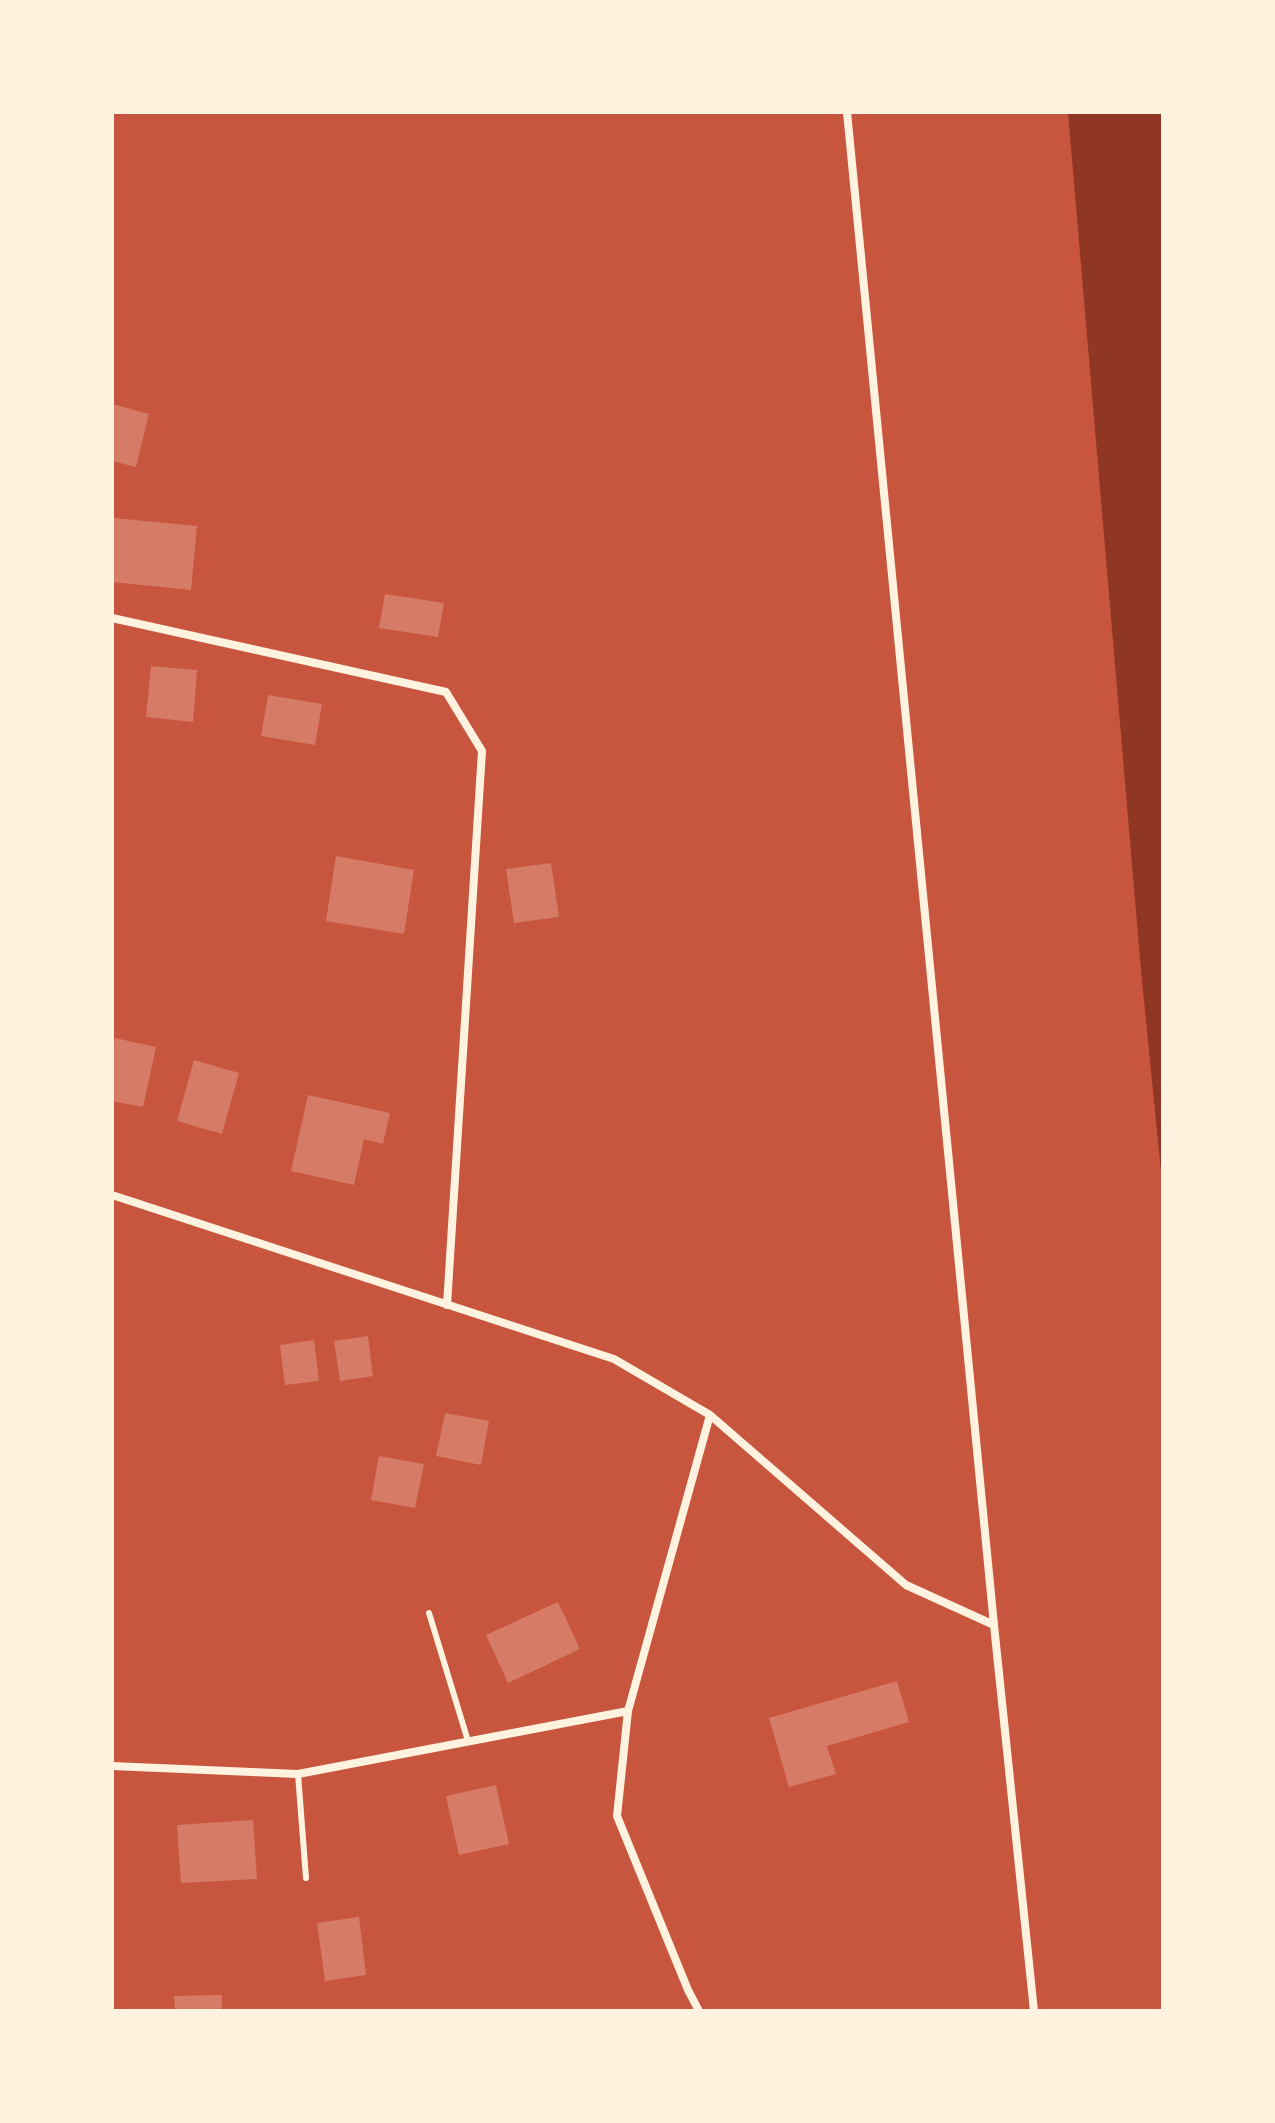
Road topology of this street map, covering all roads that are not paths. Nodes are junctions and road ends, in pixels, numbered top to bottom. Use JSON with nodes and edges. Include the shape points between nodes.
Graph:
{"nodes":[{"id":1,"x":847,"y":112,"type":"edge"},
{"id":2,"x":112,"y":618,"type":"edge"},
{"id":3,"x":112,"y":1195,"type":"edge"},
{"id":4,"x":447,"y":1305,"type":"junction"},
{"id":5,"x":710,"y":1415,"type":"junction"},
{"id":6,"x":429,"y":1613,"type":"dead end"},
{"id":7,"x":994,"y":1625,"type":"junction"},
{"id":8,"x":628,"y":1711,"type":"junction"},
{"id":9,"x":468,"y":1741,"type":"junction"},
{"id":10,"x":112,"y":1766,"type":"edge"},
{"id":11,"x":298,"y":1774,"type":"junction"},
{"id":12,"x":306,"y":1878,"type":"dead end"},
{"id":13,"x":699,"y":2011,"type":"edge"},
{"id":14,"x":1034,"y":2011,"type":"edge"}],
"edges":[{"from":1,"to":7,"type":"street"},
{"from":2,"to":4,"type":"street","via":[[446,692],[482,751]]},
{"from":3,"to":4,"type":"street"},
{"from":4,"to":5,"type":"street","via":[[614,1359]]},
{"from":5,"to":7,"type":"street","via":[[906,1585]]},
{"from":5,"to":8,"type":"street"},
{"from":6,"to":9,"type":"lane"},
{"from":7,"to":14,"type":"street"},
{"from":8,"to":9,"type":"street"},
{"from":8,"to":13,"type":"street","via":[[617,1816]]},
{"from":9,"to":11,"type":"street"},
{"from":10,"to":11,"type":"street"},
{"from":11,"to":12,"type":"lane"}]}
